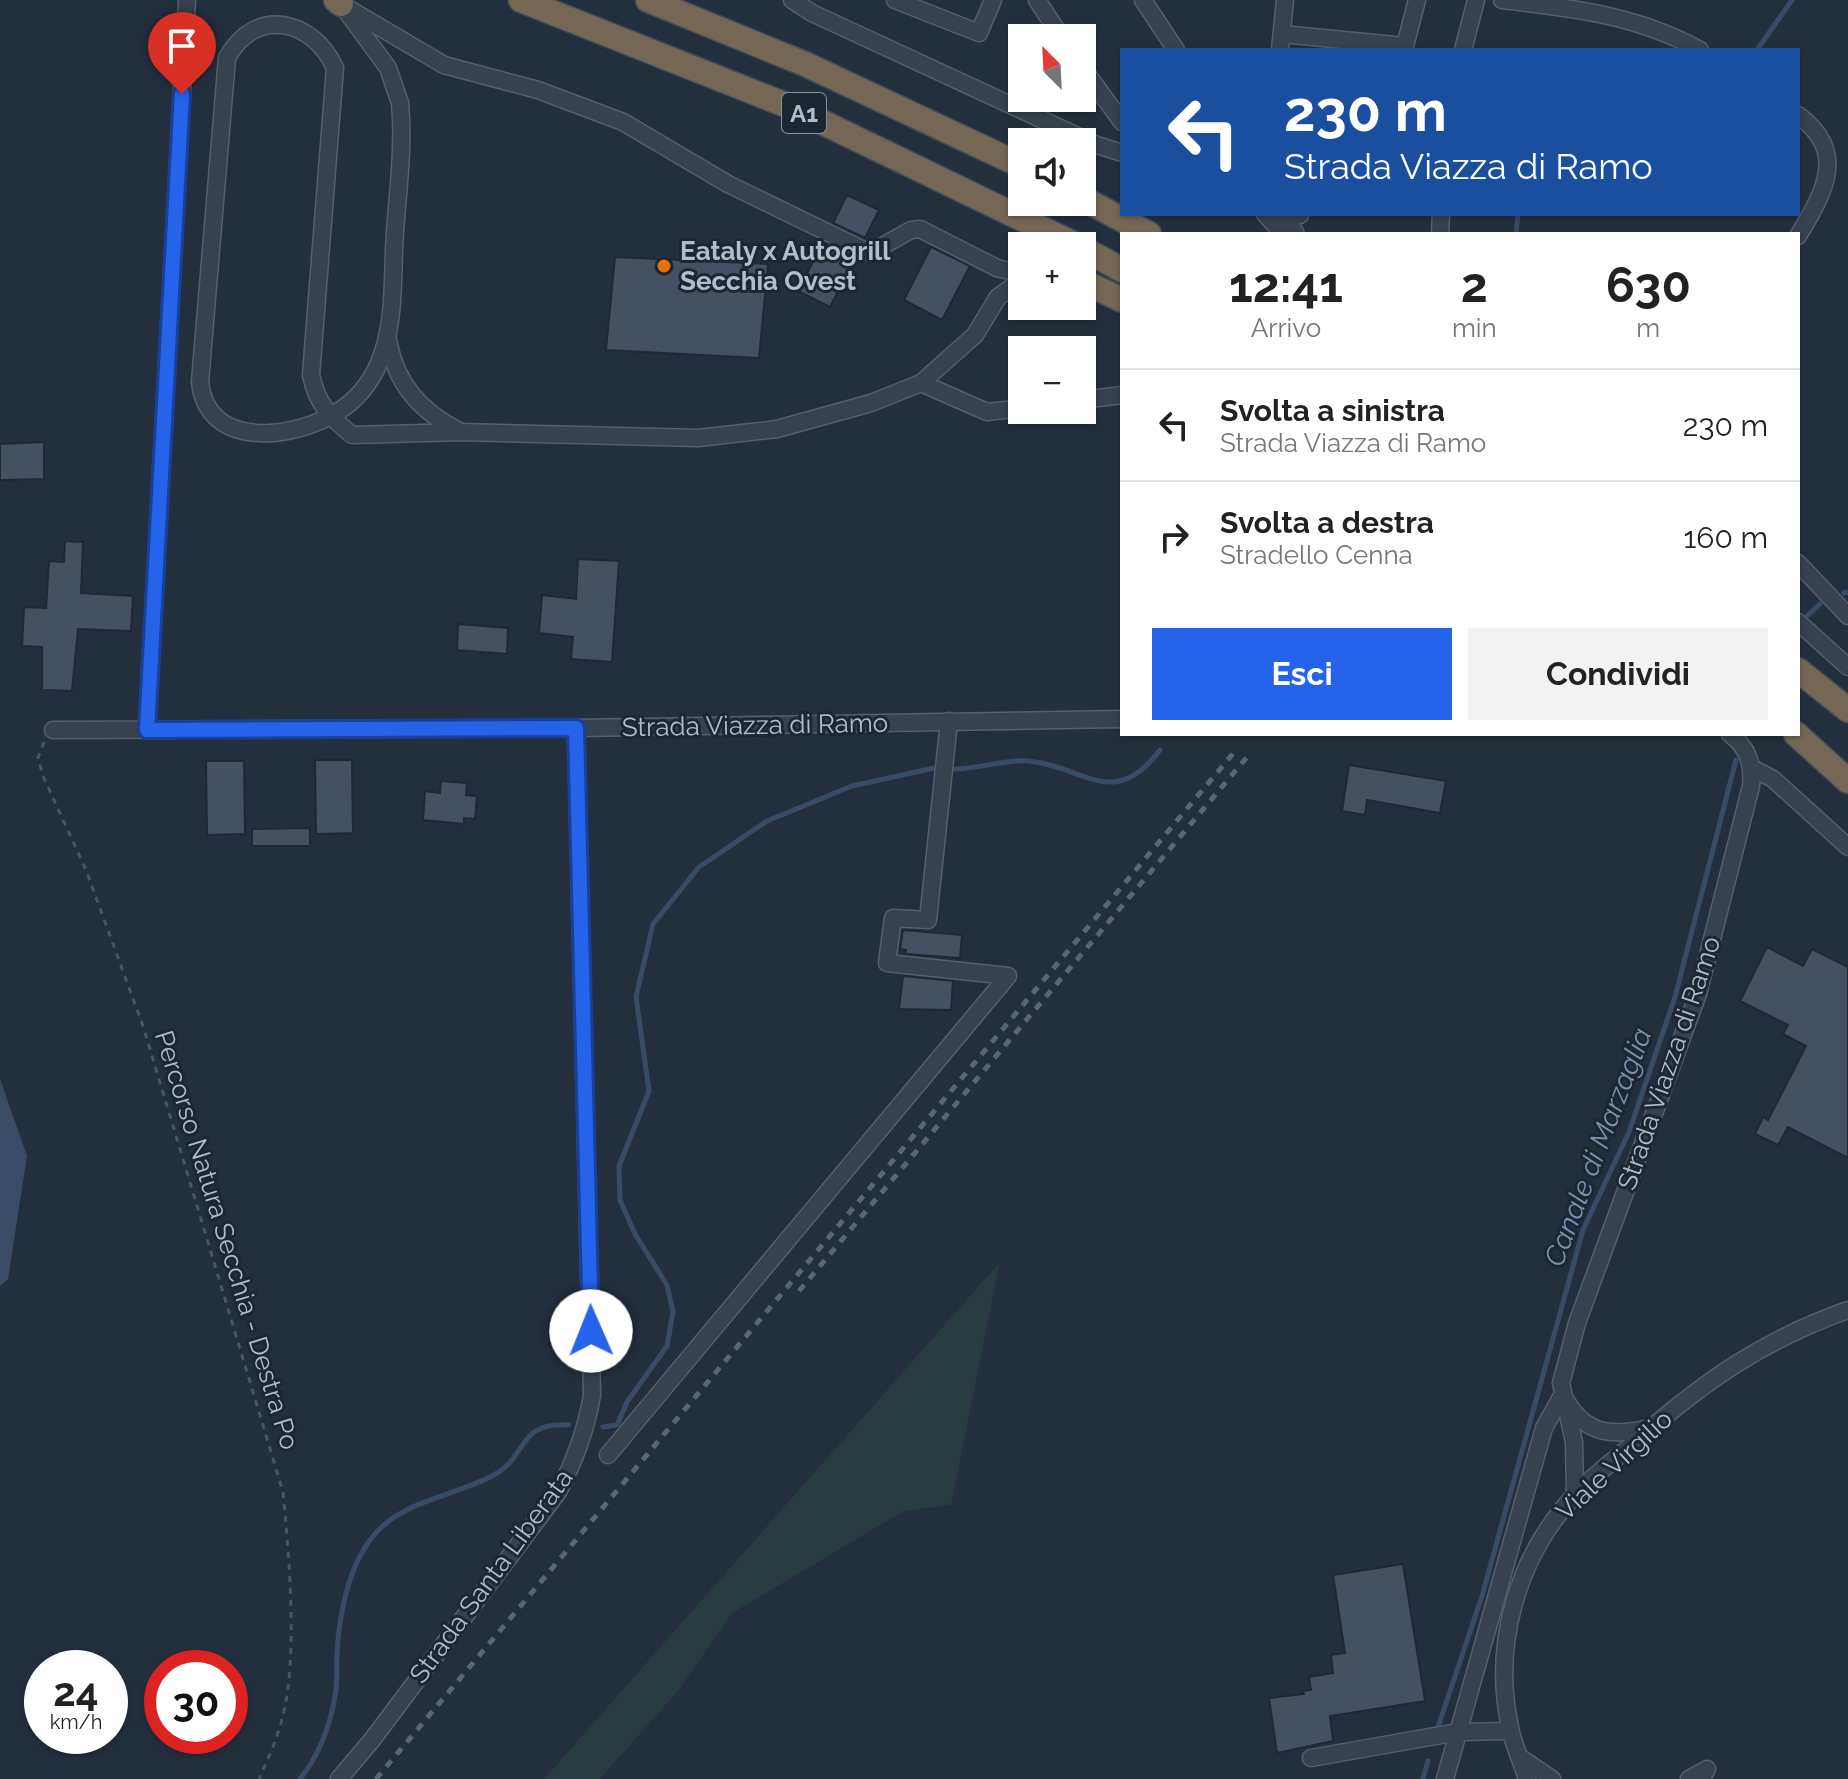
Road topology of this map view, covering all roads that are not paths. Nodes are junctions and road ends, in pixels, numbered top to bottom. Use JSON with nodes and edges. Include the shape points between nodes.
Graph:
{"nodes":[{"id":1,"x":187,"y":0,"type":"edge"},
{"id":2,"x":521,"y":0,"type":"edge"},
{"id":3,"x":648,"y":0,"type":"edge"},
{"id":4,"x":792,"y":0,"type":"edge"},
{"id":5,"x":895,"y":0,"type":"edge"},
{"id":6,"x":993,"y":0,"type":"edge"},
{"id":7,"x":1037,"y":0,"type":"edge"},
{"id":8,"x":1143,"y":0,"type":"edge"},
{"id":9,"x":1285,"y":0,"type":"edge"},
{"id":10,"x":1417,"y":0,"type":"edge"},
{"id":11,"x":1476,"y":0,"type":"edge"},
{"id":12,"x":1502,"y":0,"type":"edge"},
{"id":13,"x":338,"y":2,"type":"edge"},
{"id":14,"x":1053,"y":24,"type":"edge"},
{"id":15,"x":1281,"y":42,"type":"edge"},
{"id":16,"x":1175,"y":48,"type":"edge"},
{"id":17,"x":1464,"y":48,"type":"edge"},
{"id":18,"x":1696,"y":48,"type":"edge"},
{"id":19,"x":1096,"y":86,"type":"edge"},
{"id":20,"x":1800,"y":116,"type":"edge"},
{"id":21,"x":1120,"y":119,"type":"edge"},
{"id":22,"x":1120,"y":152,"type":"edge"},
{"id":23,"x":1008,"y":159,"type":"edge"},
{"id":24,"x":1096,"y":206,"type":"edge"},
{"id":25,"x":1267,"y":216,"type":"edge"},
{"id":26,"x":1049,"y":232,"type":"edge"},
{"id":27,"x":1145,"y":232,"type":"edge"},
{"id":28,"x":1281,"y":232,"type":"edge"},
{"id":29,"x":1800,"y":232,"type":"edge"},
{"id":30,"x":1096,"y":256,"type":"edge"},
{"id":31,"x":1120,"y":269,"type":"edge"},
{"id":32,"x":1008,"y":272,"type":"edge"},
{"id":33,"x":1096,"y":288,"type":"edge"},
{"id":34,"x":1008,"y":289,"type":"edge"},
{"id":35,"x":1120,"y":299,"type":"edge"},
{"id":36,"x":388,"y":339,"type":"junction"},
{"id":37,"x":921,"y":383,"type":"junction"},
{"id":38,"x":1120,"y":395,"type":"edge"},
{"id":39,"x":1096,"y":398,"type":"edge"},
{"id":40,"x":1008,"y":410,"type":"edge"},
{"id":41,"x":329,"y":417,"type":"junction"},
{"id":42,"x":461,"y":432,"type":"junction"},
{"id":43,"x":1800,"y":565,"type":"edge"},
{"id":44,"x":1848,"y":616,"type":"edge"},
{"id":45,"x":1800,"y":624,"type":"edge"},
{"id":46,"x":1848,"y":667,"type":"edge"},
{"id":47,"x":1800,"y":672,"type":"edge"},
{"id":48,"x":1848,"y":710,"type":"edge"},
{"id":49,"x":1120,"y":719,"type":"edge"},
{"id":50,"x":949,"y":721,"type":"junction"},
{"id":51,"x":576,"y":728,"type":"junction"},
{"id":52,"x":53,"y":730,"type":"road end"},
{"id":53,"x":147,"y":730,"type":"junction"},
{"id":54,"x":1732,"y":736,"type":"edge"},
{"id":55,"x":1798,"y":736,"type":"edge"},
{"id":56,"x":1752,"y":768,"type":"junction"},
{"id":57,"x":1848,"y":781,"type":"edge"},
{"id":58,"x":1848,"y":847,"type":"edge"},
{"id":59,"x":1848,"y":1310,"type":"edge"},
{"id":60,"x":1563,"y":1394,"type":"junction"},
{"id":61,"x":1651,"y":1428,"type":"junction"},
{"id":62,"x":608,"y":1455,"type":"dead end"},
{"id":63,"x":1575,"y":1495,"type":"junction"},
{"id":64,"x":1510,"y":1731,"type":"junction"},
{"id":65,"x":1458,"y":1732,"type":"junction"},
{"id":66,"x":1520,"y":1757,"type":"junction"},
{"id":67,"x":1311,"y":1758,"type":"dead end"},
{"id":68,"x":339,"y":1779,"type":"edge"},
{"id":69,"x":1445,"y":1779,"type":"edge"},
{"id":70,"x":1527,"y":1779,"type":"edge"},
{"id":71,"x":1552,"y":1779,"type":"edge"},
{"id":72,"x":1689,"y":1779,"type":"edge"},
{"id":73,"x":1701,"y":1779,"type":"edge"}],
"edges":[{"from":1,"to":53,"type":"street"},
{"from":2,"to":26,"type":"highway","number":"A1","via":[[791,107]]},
{"from":3,"to":23,"type":"highway","number":"A1","via":[[805,64]]},
{"from":4,"to":22,"type":"street"},
{"from":5,"to":6,"type":"street","via":[[979,33]]},
{"from":7,"to":14,"type":"street"},
{"from":8,"to":16,"type":"street"},
{"from":9,"to":15,"type":"street"},
{"from":10,"to":15,"type":"street","via":[[1405,46]]},
{"from":11,"to":17,"type":"street"},
{"from":12,"to":18,"type":"street","via":[[1636,21]]},
{"from":13,"to":32,"type":"street","via":[[444,65],[538,90],[623,122],[728,184],[870,253],[920,229]]},
{"from":13,"to":36,"type":"street","via":[[388,68],[400,103]]},
{"from":19,"to":21,"type":"street"},
{"from":20,"to":29,"type":"street","via":[[1817,129],[1830,153],[1828,176]]},
{"from":24,"to":27,"type":"highway"},
{"from":25,"to":28,"type":"street"},
{"from":30,"to":31,"type":"highway","number":"A1"},
{"from":33,"to":35,"type":"highway"},
{"from":34,"to":37,"type":"street","via":[[975,335]]},
{"from":36,"to":41,"type":"street","via":[[370,380]]},
{"from":36,"to":42,"type":"street","via":[[408,393]]},
{"from":37,"to":40,"type":"street","via":[[987,412]]},
{"from":37,"to":42,"type":"street","via":[[777,429],[698,438]]},
{"from":38,"to":39,"type":"street"},
{"from":41,"to":41,"type":"street","via":[[292,430],[239,430],[216,421],[201,396],[227,58],[234,44],[267,25],[286,25],[317,38],[335,68],[311,375]]},
{"from":41,"to":42,"type":"street","via":[[352,435]]},
{"from":43,"to":44,"type":"street"},
{"from":45,"to":46,"type":"street"},
{"from":47,"to":48,"type":"highway"},
{"from":49,"to":50,"type":"street","name":"Strada Viazza di Ramo"},
{"from":50,"to":51,"type":"street","name":"Strada Viazza di Ramo"},
{"from":50,"to":62,"type":"street","via":[[928,920],[893,918],[887,963],[1008,976]]},
{"from":51,"to":53,"type":"street","name":"Strada Viazza di Ramo"},
{"from":51,"to":68,"type":"street","name":"Strada Santa Liberata","via":[[592,1395],[587,1420],[558,1492]]},
{"from":52,"to":53,"type":"street","name":"Strada Viazza di Ramo"},
{"from":54,"to":56,"type":"street","via":[[1747,752]]},
{"from":55,"to":57,"type":"highway"},
{"from":56,"to":58,"type":"street","via":[[1773,779]]},
{"from":56,"to":60,"type":"street","name":"Strada Viazza di Ramo","via":[[1698,994],[1577,1323],[1563,1369]]},
{"from":59,"to":61,"type":"street","name":"Viale Virgilio","via":[[1720,1371]]},
{"from":60,"to":61,"type":"street","via":[[1585,1425],[1598,1432]]},
{"from":60,"to":63,"type":"street","name":"Strada Viazza di Ramo","via":[[1574,1442]]},
{"from":60,"to":65,"type":"street","name":"Strada Viazza di Ramo","via":[[1544,1428]]},
{"from":61,"to":63,"type":"street","name":"Viale Virgilio"},
{"from":63,"to":64,"type":"street","name":"Viale Virgilio","via":[[1536,1547],[1515,1600],[1505,1663]]},
{"from":64,"to":65,"type":"street"},
{"from":64,"to":66,"type":"street","name":"Viale Virgilio"},
{"from":65,"to":67,"type":"street"},
{"from":65,"to":69,"type":"street","name":"Strada Viazza di Ramo"},
{"from":66,"to":70,"type":"street","name":"Viale Virgilio"},
{"from":66,"to":71,"type":"street"},
{"from":72,"to":73,"type":"street","via":[[1707,1769]]}]}
